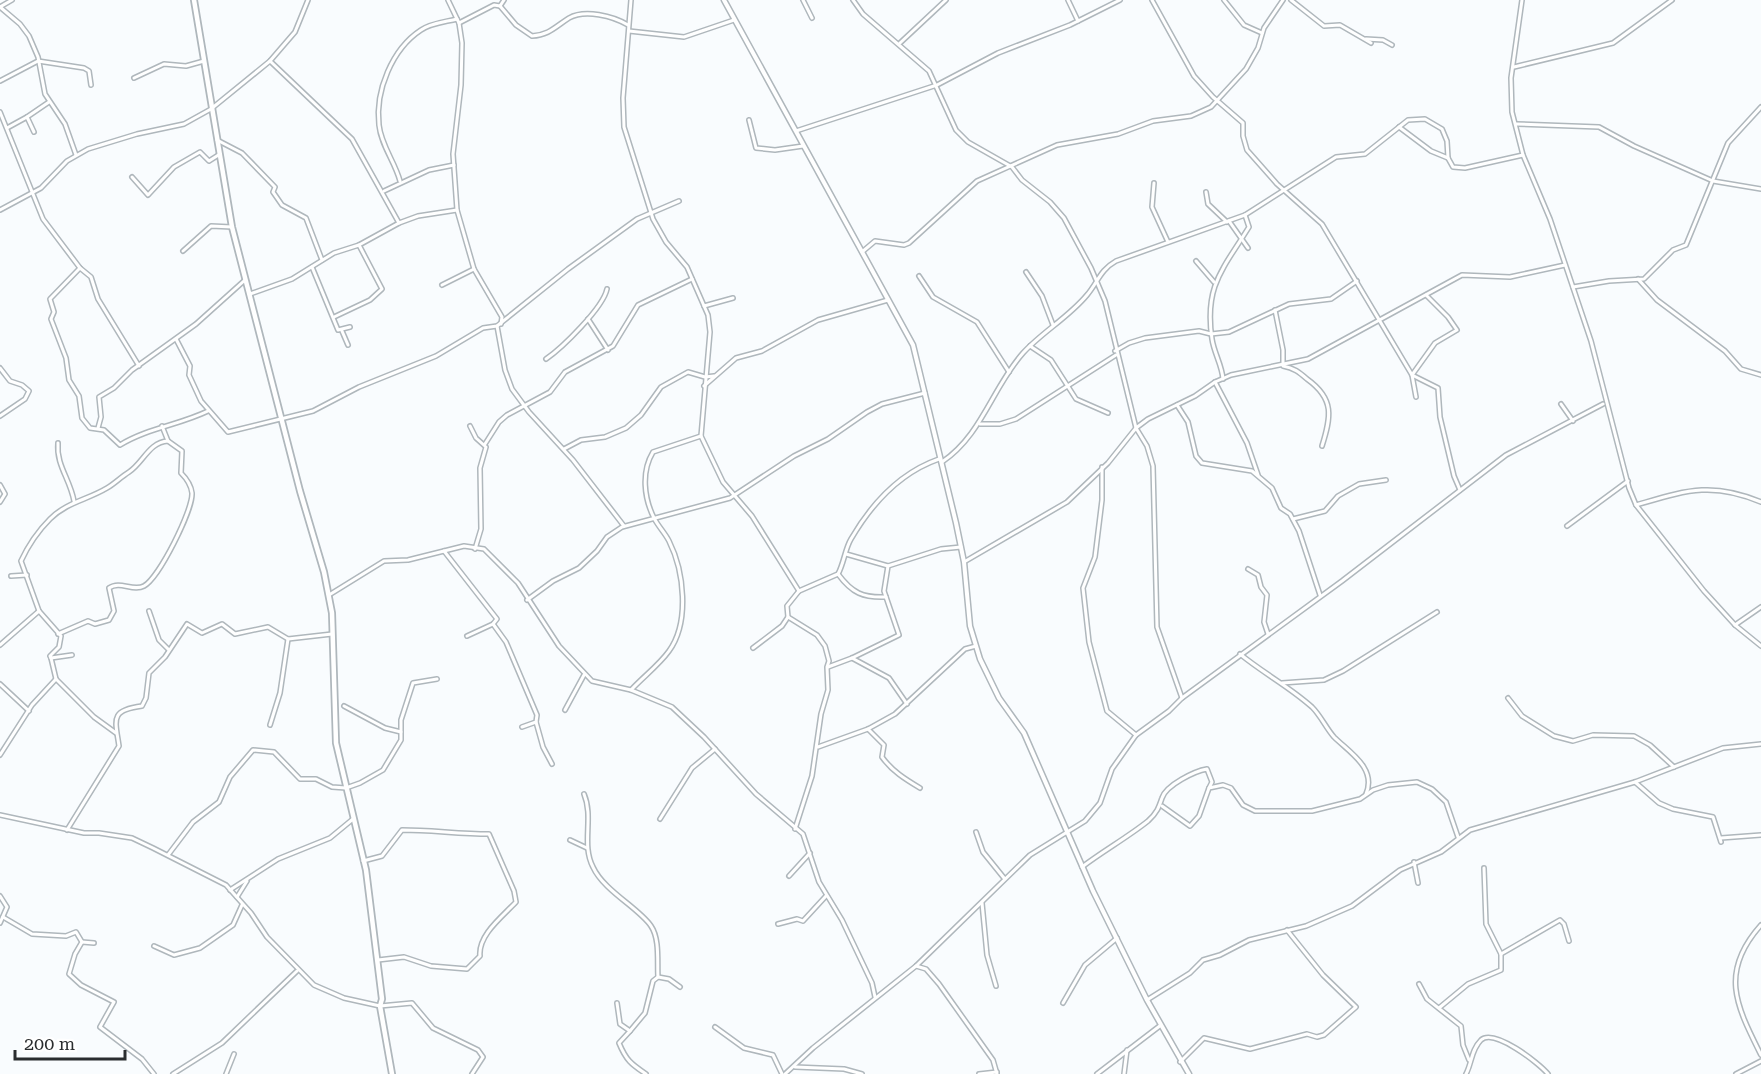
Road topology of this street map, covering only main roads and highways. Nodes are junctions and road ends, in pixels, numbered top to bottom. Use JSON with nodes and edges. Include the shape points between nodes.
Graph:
{"nodes":[{"id":1,"x":194,"y":0,"type":"edge"},
{"id":2,"x":392,"y":1074,"type":"edge"}],
"edges":[{"from":1,"to":2,"type":"main road","via":[[232,227],[324,572],[332,634],[334,724],[363,861]]}]}
